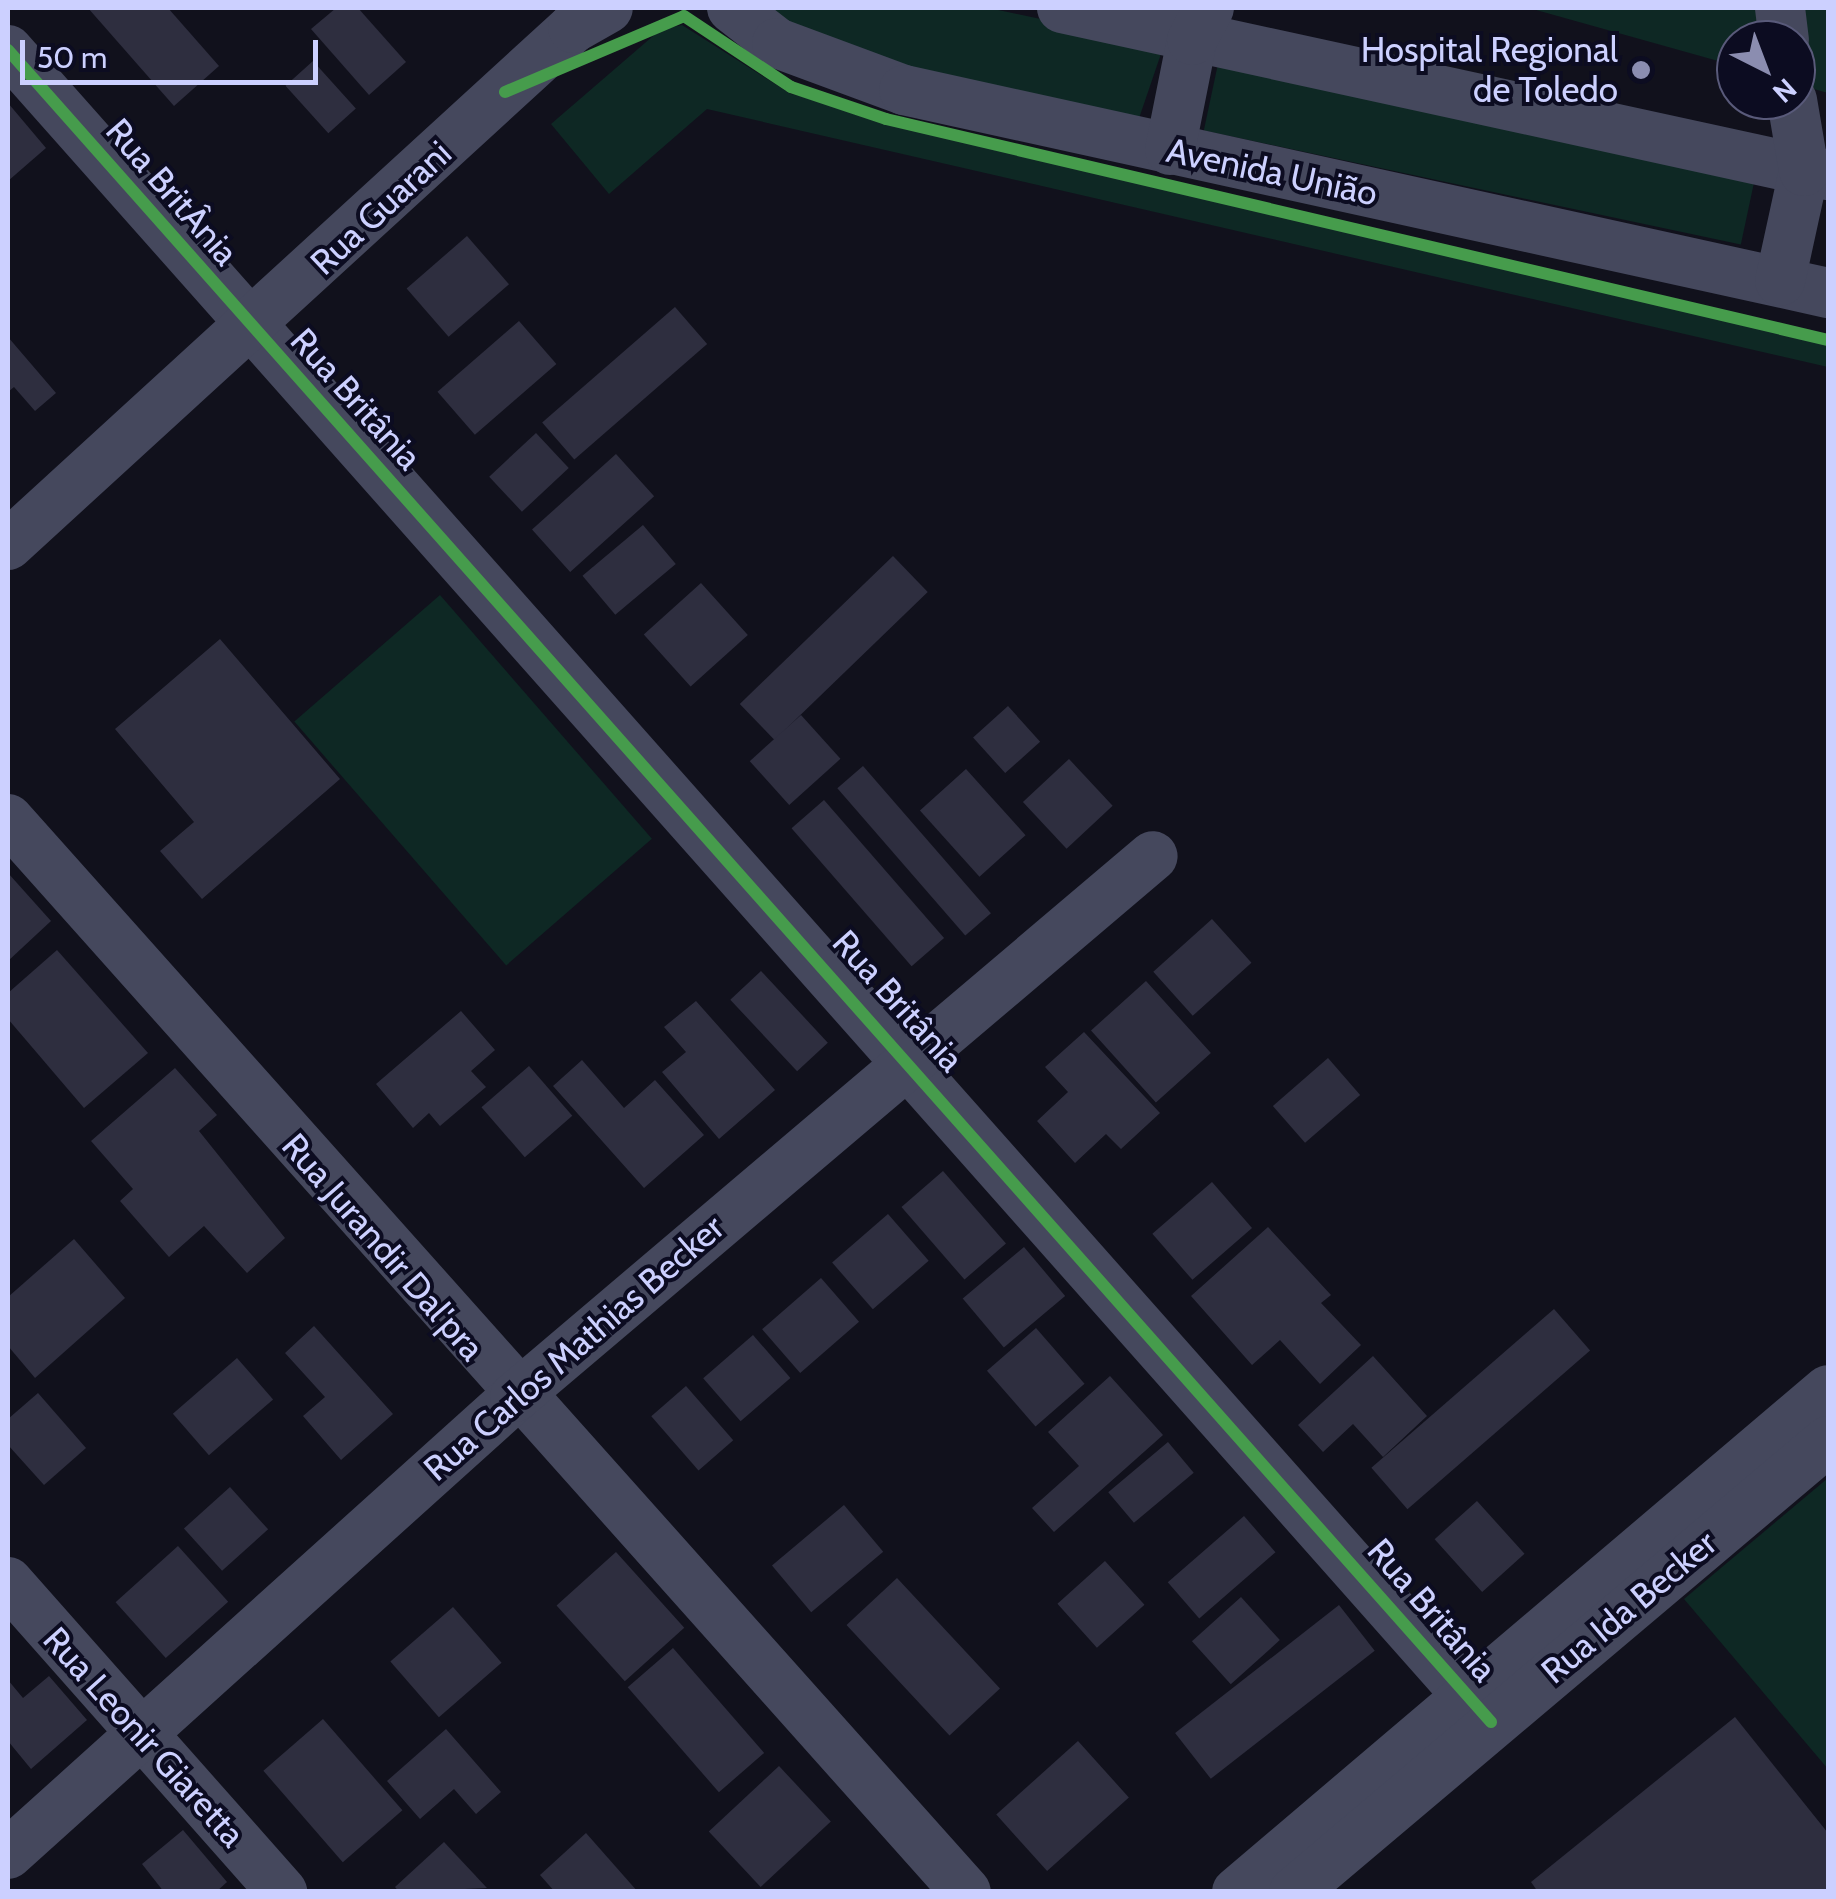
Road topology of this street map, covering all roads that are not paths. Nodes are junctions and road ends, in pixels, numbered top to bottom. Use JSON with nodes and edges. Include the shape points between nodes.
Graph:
{"nodes":[{"id":1,"x":732,"y":8,"type":"edge"},
{"id":2,"x":1062,"y":8,"type":"edge"},
{"id":3,"x":587,"y":14,"type":"edge"},
{"id":4,"x":1201,"y":24,"type":"edge"},
{"id":5,"x":8,"y":50,"type":"edge"},
{"id":6,"x":1799,"y":120,"type":"edge"},
{"id":7,"x":1170,"y":150,"type":"junction"},
{"id":8,"x":1816,"y":173,"type":"edge"},
{"id":9,"x":1780,"y":280,"type":"junction"},
{"id":10,"x":1828,"y":293,"type":"edge"},
{"id":11,"x":251,"y":328,"type":"junction"},
{"id":12,"x":8,"y":545,"type":"edge"},
{"id":13,"x":8,"y":819,"type":"edge"},
{"id":14,"x":1153,"y":856,"type":"dead end"},
{"id":15,"x":908,"y":1056,"type":"junction"},
{"id":16,"x":1828,"y":1390,"type":"edge"},
{"id":17,"x":515,"y":1397,"type":"junction"},
{"id":18,"x":1828,"y":1441,"type":"edge"},
{"id":19,"x":8,"y":1582,"type":"edge"},
{"id":20,"x":1479,"y":1709,"type":"junction"},
{"id":21,"x":140,"y":1735,"type":"junction"},
{"id":22,"x":8,"y":1854,"type":"edge"},
{"id":23,"x":282,"y":1892,"type":"edge"},
{"id":24,"x":966,"y":1892,"type":"edge"},
{"id":25,"x":1237,"y":1892,"type":"edge"},
{"id":26,"x":1294,"y":1892,"type":"edge"}],
"edges":[{"from":1,"to":7,"type":"street","name":"Avenida União","via":[[777,43],[847,72]]},
{"from":2,"to":4,"type":"street"},
{"from":3,"to":11,"type":"street","name":"Rua Guarani"},
{"from":4,"to":7,"type":"street"},
{"from":4,"to":8,"type":"street"},
{"from":5,"to":11,"type":"street","name":"Rua BritÂnia"},
{"from":6,"to":8,"type":"street"},
{"from":7,"to":9,"type":"street","name":"Avenida União"},
{"from":8,"to":9,"type":"street"},
{"from":9,"to":10,"type":"street","name":"Avenida União"},
{"from":11,"to":12,"type":"street","name":"Rua Guarani"},
{"from":11,"to":15,"type":"street","name":"Rua Britânia"},
{"from":13,"to":17,"type":"street","name":"Rua Jurandir Dal'pra"},
{"from":14,"to":15,"type":"street","name":"Rua Carlos Mathias Becker"},
{"from":15,"to":17,"type":"street","name":"Rua Carlos Mathias Becker"},
{"from":15,"to":20,"type":"street","name":"Rua Britânia"},
{"from":16,"to":20,"type":"street"},
{"from":17,"to":21,"type":"street","name":"Rua Carlos Mathias Becker"},
{"from":17,"to":24,"type":"street","name":"Rua Jurandir Dal'pra"},
{"from":18,"to":20,"type":"street","name":"Rua Ida Becker"},
{"from":19,"to":21,"type":"street","name":"Rua Leonir Giaretta"},
{"from":20,"to":25,"type":"street"},
{"from":20,"to":26,"type":"street","name":"Rua Ida Becker"},
{"from":21,"to":22,"type":"street","name":"Rua Carlos Mathias Becker"},
{"from":21,"to":23,"type":"street","name":"Rua Leonir Giaretta"}]}
